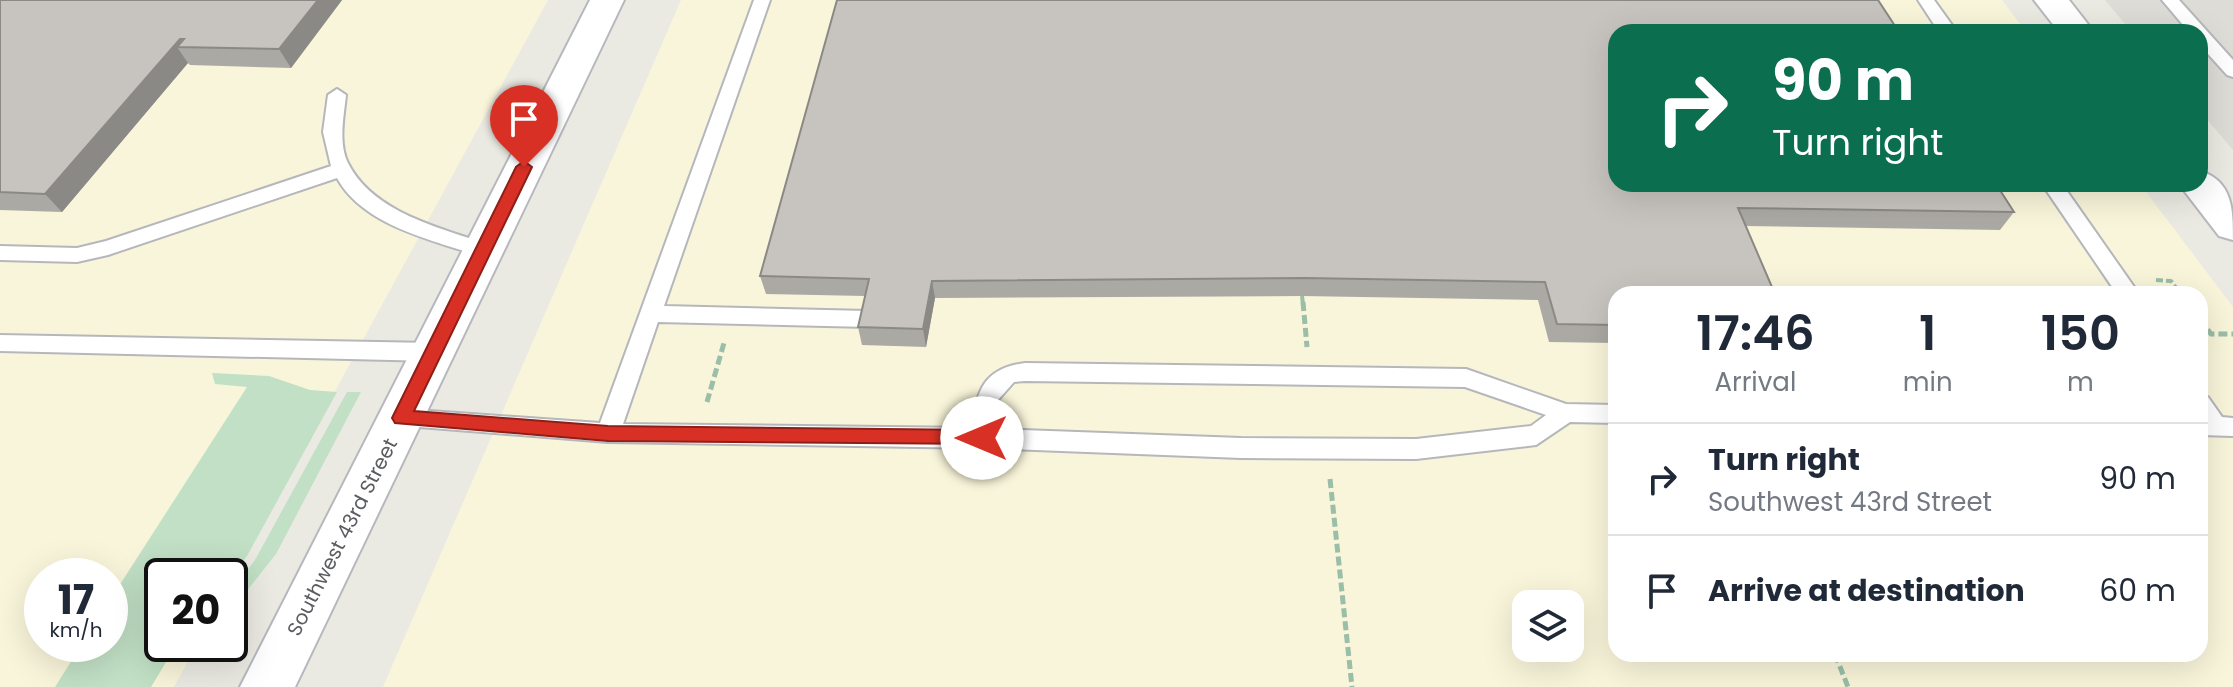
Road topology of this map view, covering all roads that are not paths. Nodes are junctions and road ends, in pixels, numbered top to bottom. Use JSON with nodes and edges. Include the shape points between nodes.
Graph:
{"nodes":[{"id":1,"x":607,"y":0,"type":"edge"},
{"id":2,"x":762,"y":0,"type":"edge"},
{"id":3,"x":1926,"y":0,"type":"edge"},
{"id":4,"x":2051,"y":0,"type":"edge"},
{"id":5,"x":2170,"y":0,"type":"edge"},
{"id":6,"x":1942,"y":24,"type":"edge"},
{"id":7,"x":2070,"y":24,"type":"edge"},
{"id":8,"x":2191,"y":24,"type":"edge"},
{"id":9,"x":2208,"y":43,"type":"edge"},
{"id":10,"x":2233,"y":71,"type":"edge"},
{"id":11,"x":337,"y":95,"type":"dead end"},
{"id":12,"x":343,"y":169,"type":"junction"},
{"id":13,"x":2058,"y":192,"type":"edge"},
{"id":14,"x":2205,"y":192,"type":"edge"},
{"id":15,"x":2233,"y":226,"type":"edge"},
{"id":16,"x":483,"y":250,"type":"junction"},
{"id":17,"x":0,"y":253,"type":"edge"},
{"id":18,"x":2134,"y":286,"type":"edge"},
{"id":19,"x":650,"y":314,"type":"junction"},
{"id":20,"x":868,"y":319,"type":"edge"},
{"id":21,"x":0,"y":343,"type":"edge"},
{"id":22,"x":433,"y":352,"type":"junction"},
{"id":23,"x":1566,"y":413,"type":"junction"},
{"id":24,"x":1608,"y":414,"type":"edge"},
{"id":25,"x":402,"y":418,"type":"junction"},
{"id":26,"x":608,"y":433,"type":"junction"},
{"id":27,"x":982,"y":438,"type":"junction"},
{"id":28,"x":267,"y":687,"type":"edge"}],
"edges":[{"from":1,"to":16,"type":"main road","name":"Southwest 43rd Street"},
{"from":2,"to":19,"type":"lane"},
{"from":3,"to":6,"type":"lane"},
{"from":4,"to":7,"type":"main road"},
{"from":5,"to":8,"type":"lane"},
{"from":9,"to":10,"type":"lane"},
{"from":11,"to":12,"type":"lane","via":[[331,120],[335,157]]},
{"from":12,"to":16,"type":"lane","via":[[361,197],[380,212]]},
{"from":12,"to":17,"type":"lane","via":[[108,248],[77,255]]},
{"from":13,"to":18,"type":"lane"},
{"from":14,"to":15,"type":"main road"},
{"from":16,"to":22,"type":"main road","name":"Southwest 43rd Street"},
{"from":19,"to":20,"type":"lane"},
{"from":19,"to":26,"type":"lane"},
{"from":21,"to":22,"type":"lane"},
{"from":22,"to":25,"type":"main road","name":"Southwest 43rd Street"},
{"from":23,"to":24,"type":"lane"},
{"from":23,"to":27,"type":"lane","via":[[1536,435],[1416,449]]},
{"from":23,"to":27,"type":"lane","via":[[1466,378],[1025,372],[1008,374],[987,397]]},
{"from":25,"to":26,"type":"lane"},
{"from":25,"to":28,"type":"main road","name":"Southwest 43rd Street"},
{"from":26,"to":27,"type":"lane"}]}
